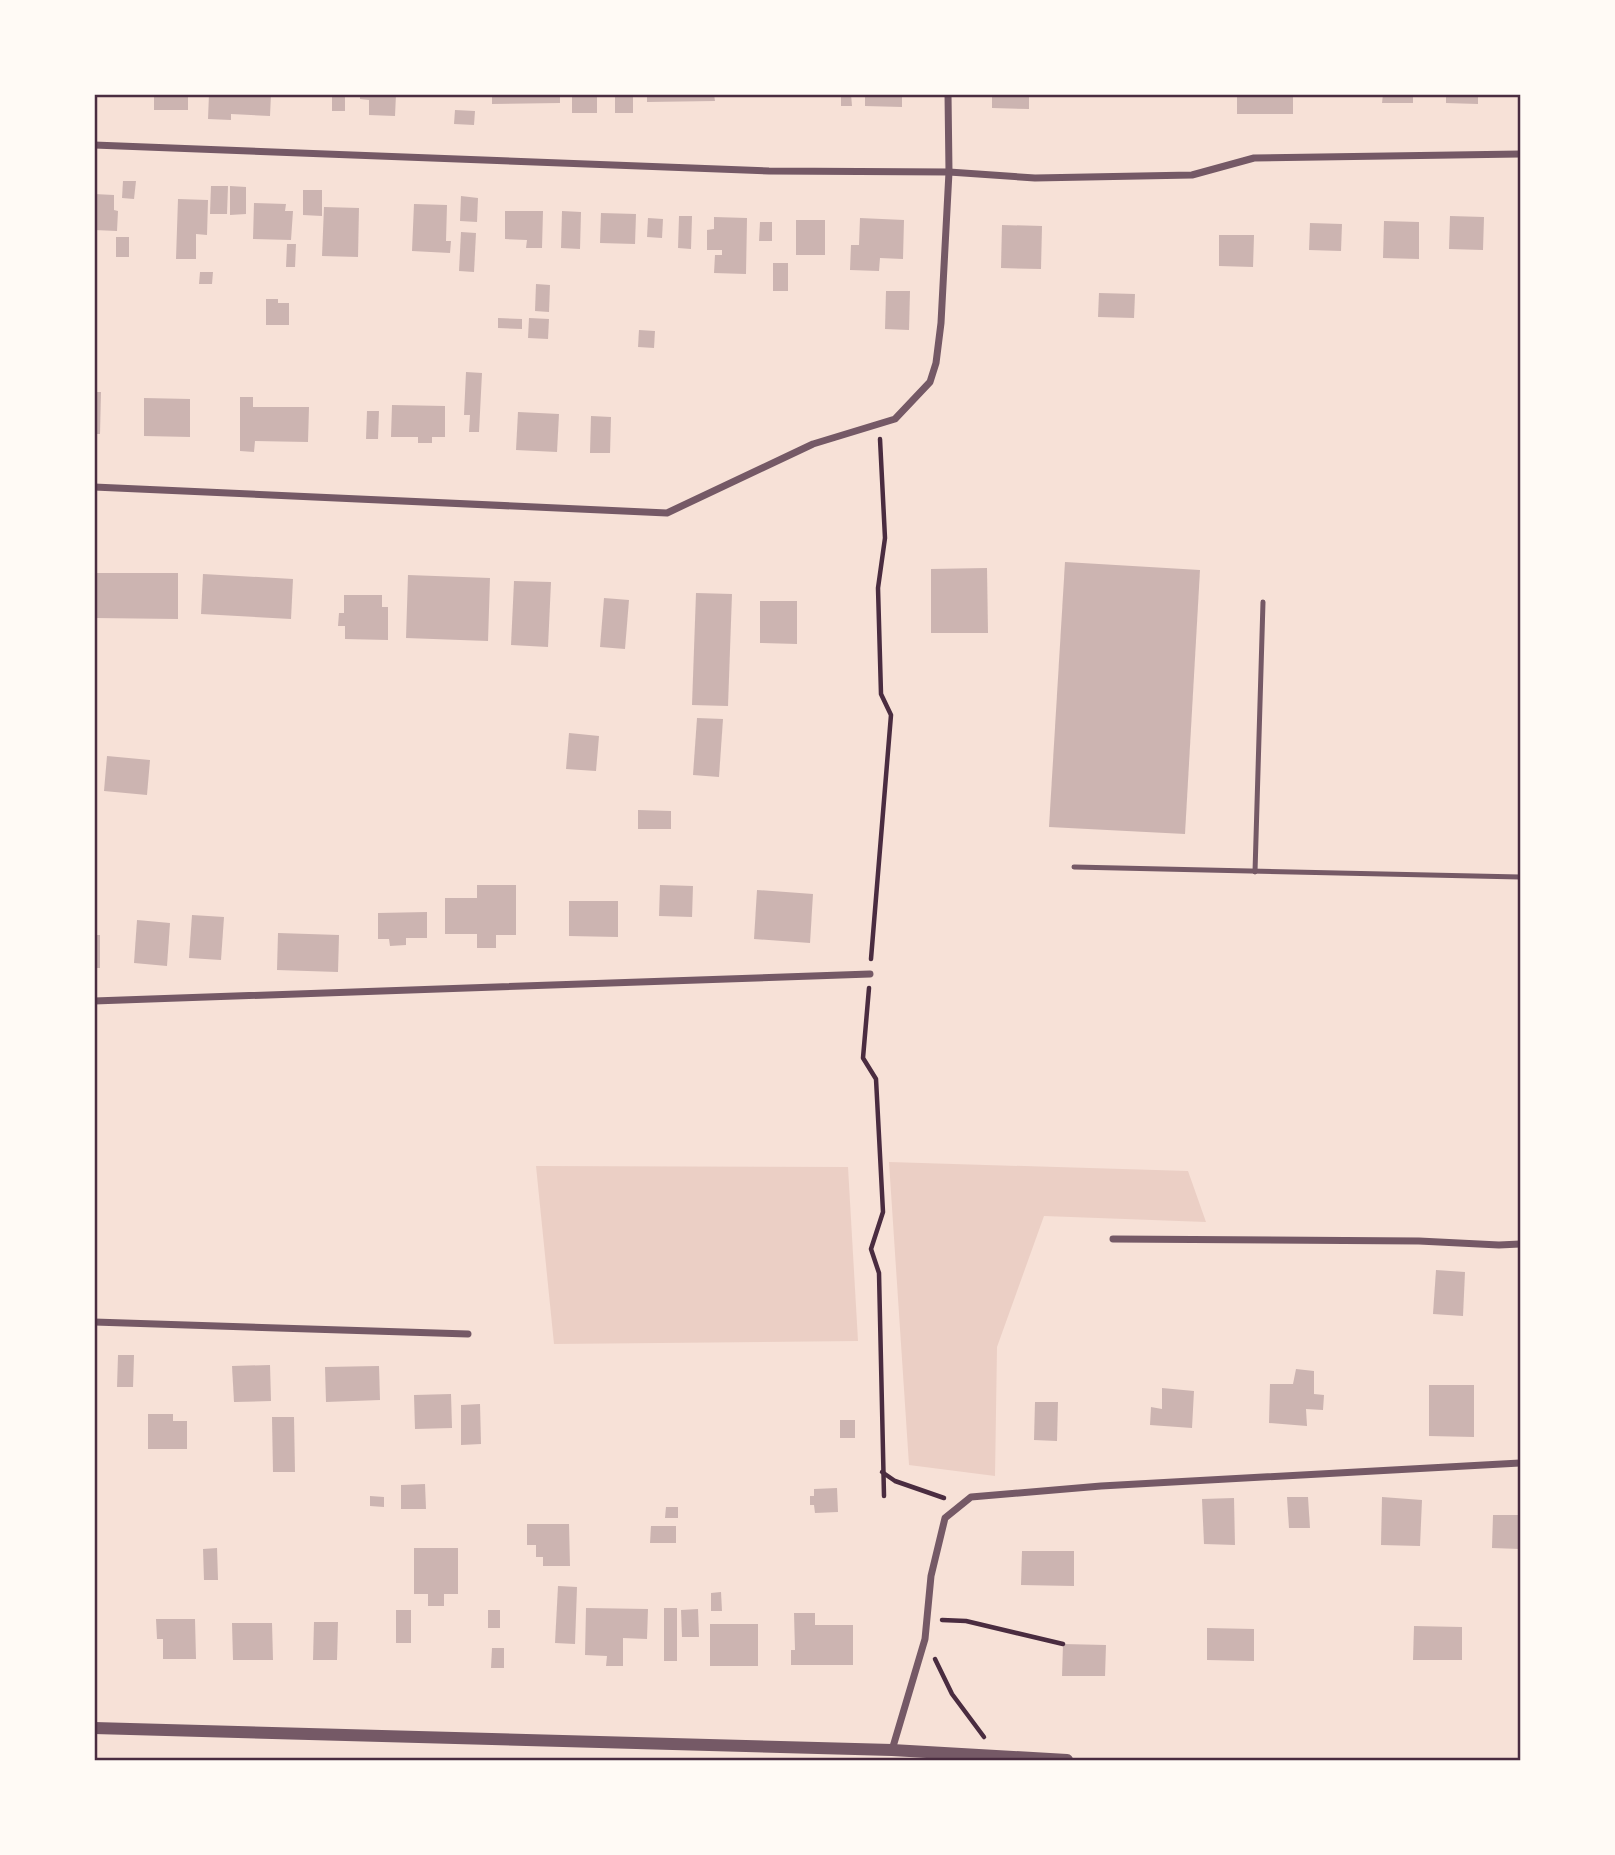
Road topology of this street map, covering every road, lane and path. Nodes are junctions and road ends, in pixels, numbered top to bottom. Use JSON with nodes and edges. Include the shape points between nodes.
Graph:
{"nodes":[{"id":1,"x":948,"y":94,"type":"edge"},
{"id":2,"x":94,"y":145,"type":"edge"},
{"id":3,"x":1521,"y":154,"type":"edge"},
{"id":4,"x":948,"y":172,"type":"junction"},
{"id":5,"x":94,"y":487,"type":"edge"},
{"id":6,"x":1262,"y":602,"type":"dead end"},
{"id":7,"x":1074,"y":866,"type":"dead end"},
{"id":8,"x":1255,"y":872,"type":"junction"},
{"id":9,"x":1521,"y":877,"type":"edge"},
{"id":10,"x":870,"y":974,"type":"dead end"},
{"id":11,"x":94,"y":1001,"type":"edge"},
{"id":12,"x":1113,"y":1239,"type":"dead end"},
{"id":13,"x":1521,"y":1244,"type":"edge"},
{"id":14,"x":94,"y":1322,"type":"edge"},
{"id":15,"x":468,"y":1334,"type":"dead end"},
{"id":16,"x":1521,"y":1463,"type":"edge"},
{"id":17,"x":882,"y":1472,"type":"dead end"},
{"id":18,"x":966,"y":1502,"type":"junction"},
{"id":19,"x":927,"y":1619,"type":"junction"},
{"id":20,"x":925,"y":1639,"type":"junction"},
{"id":21,"x":1062,"y":1644,"type":"dead end"},
{"id":22,"x":94,"y":1728,"type":"edge"},
{"id":23,"x":995,"y":1742,"type":"dead end"},
{"id":24,"x":892,"y":1750,"type":"junction"},
{"id":25,"x":1067,"y":1760,"type":"edge"}],
"edges":[{"from":1,"to":4,"type":"street"},
{"from":2,"to":4,"type":"street","via":[[769,171]]},
{"from":3,"to":4,"type":"street","via":[[1254,158],[1192,175],[1035,178]]},
{"from":4,"to":5,"type":"street","via":[[941,323],[930,382],[895,419],[813,444],[667,513]]},
{"from":6,"to":8,"type":"lane"},
{"from":7,"to":8,"type":"lane"},
{"from":8,"to":9,"type":"lane"},
{"from":10,"to":11,"type":"street"},
{"from":12,"to":13,"type":"street"},
{"from":14,"to":15,"type":"street"},
{"from":16,"to":18,"type":"street","via":[[1101,1486],[971,1497]]},
{"from":17,"to":18,"type":"path","via":[[895,1481]]},
{"from":18,"to":19,"type":"street","via":[[945,1518],[931,1576]]},
{"from":19,"to":20,"type":"street"},
{"from":19,"to":21,"type":"path","via":[[966,1620]]},
{"from":20,"to":23,"type":"path","via":[[952,1694],[984,1737]]},
{"from":20,"to":24,"type":"street"},
{"from":22,"to":24,"type":"street"},
{"from":24,"to":25,"type":"street"}]}
